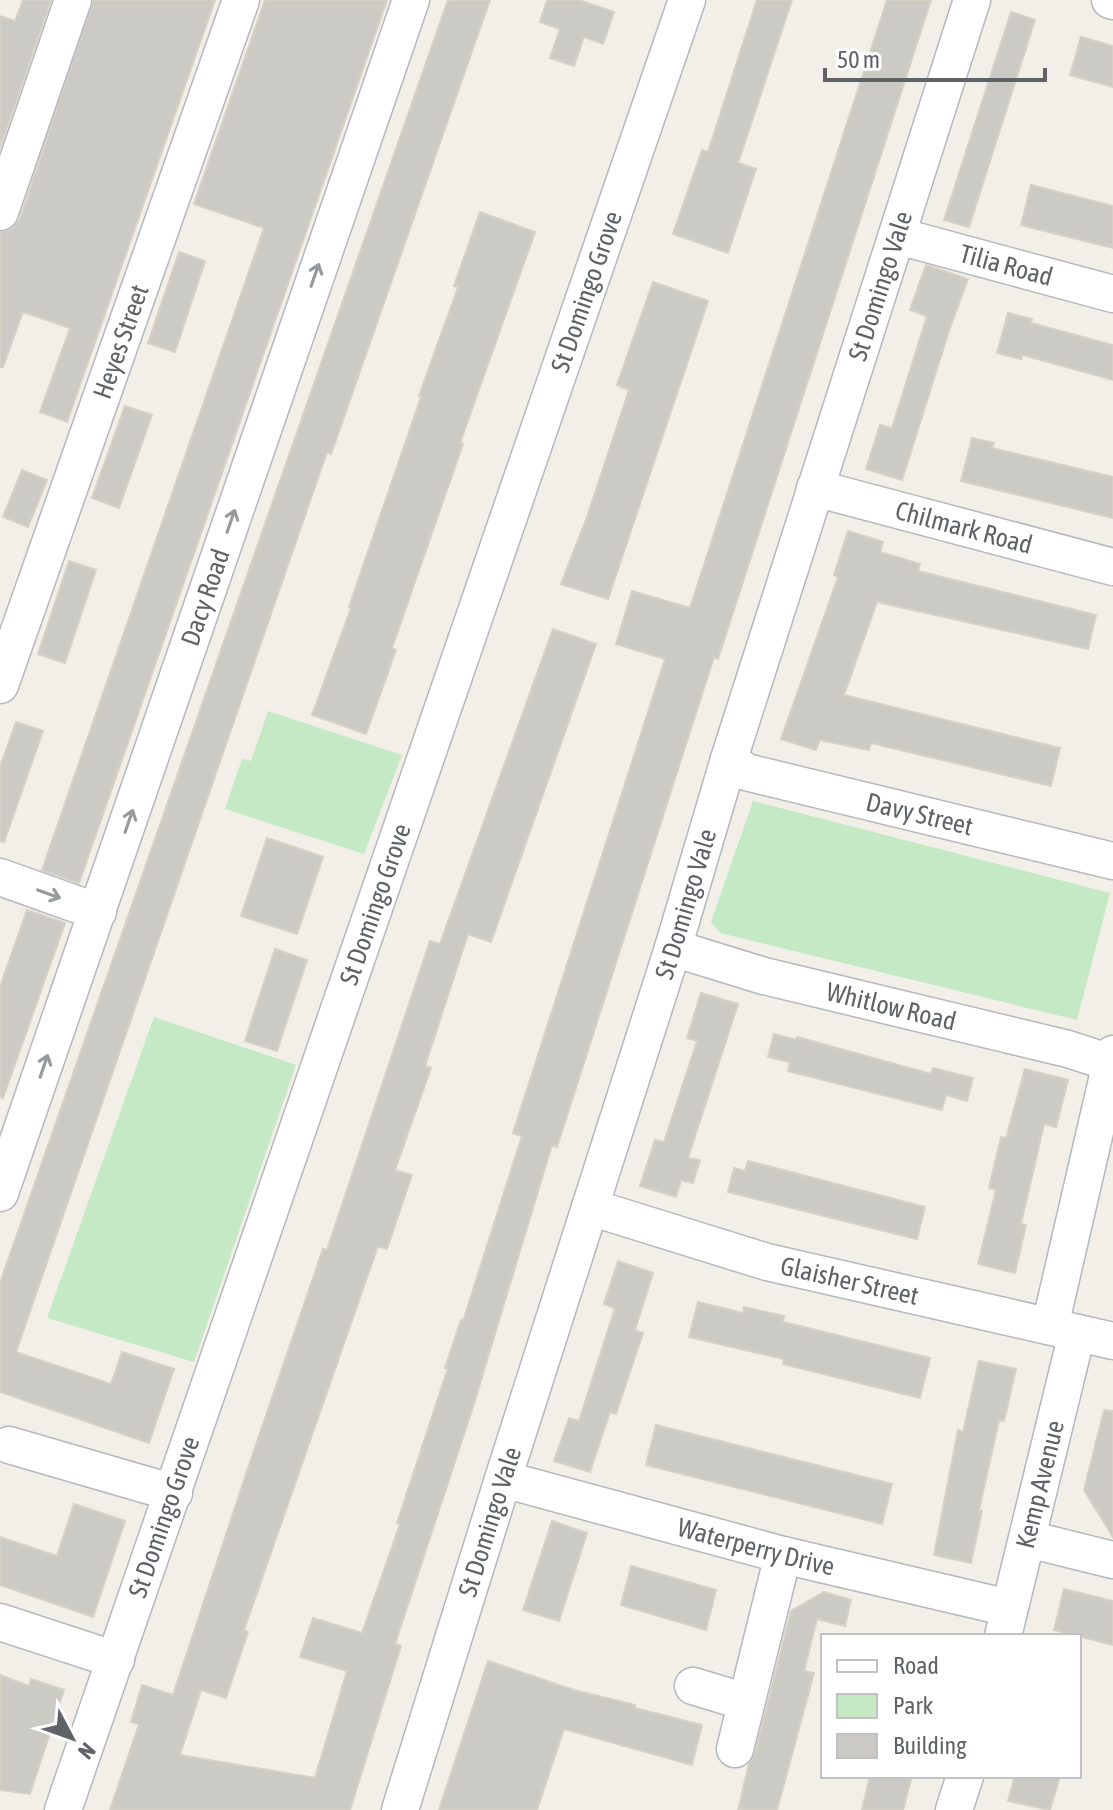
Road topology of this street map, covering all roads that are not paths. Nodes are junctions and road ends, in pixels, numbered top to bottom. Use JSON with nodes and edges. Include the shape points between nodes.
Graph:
{"nodes":[{"id":1,"x":73,"y":0,"type":"edge"},
{"id":2,"x":241,"y":0,"type":"edge"},
{"id":3,"x":411,"y":0,"type":"edge"},
{"id":4,"x":687,"y":0,"type":"edge"},
{"id":5,"x":972,"y":0,"type":"edge"},
{"id":6,"x":0,"y":212,"type":"edge"},
{"id":7,"x":898,"y":236,"type":"junction"},
{"id":8,"x":1113,"y":294,"type":"edge"},
{"id":9,"x":815,"y":488,"type":"junction"},
{"id":10,"x":1113,"y":567,"type":"edge"},
{"id":11,"x":0,"y":685,"type":"edge"},
{"id":12,"x":729,"y":759,"type":"junction"},
{"id":13,"x":1113,"y":861,"type":"edge"},
{"id":14,"x":0,"y":877,"type":"edge"},
{"id":15,"x":98,"y":912,"type":"junction"},
{"id":16,"x":673,"y":948,"type":"junction"},
{"id":17,"x":1112,"y":1059,"type":"edge"},
{"id":18,"x":15,"y":1101,"type":"edge"},
{"id":19,"x":0,"y":1193,"type":"edge"},
{"id":20,"x":590,"y":1207,"type":"junction"},
{"id":21,"x":1064,"y":1330,"type":"junction"},
{"id":22,"x":1113,"y":1341,"type":"edge"},
{"id":23,"x":9,"y":1445,"type":"dead end"},
{"id":24,"x":503,"y":1479,"type":"junction"},
{"id":25,"x":174,"y":1493,"type":"junction"},
{"id":26,"x":1028,"y":1539,"type":"junction"},
{"id":27,"x":783,"y":1555,"type":"junction"},
{"id":28,"x":1113,"y":1560,"type":"edge"},
{"id":29,"x":0,"y":1622,"type":"edge"},
{"id":30,"x":1006,"y":1622,"type":"edge"},
{"id":31,"x":116,"y":1660,"type":"junction"},
{"id":32,"x":693,"y":1686,"type":"dead end"},
{"id":33,"x":746,"y":1702,"type":"junction"},
{"id":34,"x":735,"y":1749,"type":"dead end"},
{"id":35,"x":964,"y":1778,"type":"edge"},
{"id":36,"x":63,"y":1810,"type":"edge"},
{"id":37,"x":400,"y":1810,"type":"edge"},
{"id":38,"x":954,"y":1810,"type":"edge"}],
"edges":[{"from":1,"to":6,"type":"street"},
{"from":2,"to":11,"type":"street","name":"Heyes Street"},
{"from":15,"to":3,"type":"street","name":"Dacy Road","one_way":true},
{"from":4,"to":25,"type":"street","name":"St Domingo Grove"},
{"from":5,"to":7,"type":"street","name":"St Domingo Vale"},
{"from":7,"to":8,"type":"street","name":"Tilia Road"},
{"from":7,"to":9,"type":"street","name":"St Domingo Vale"},
{"from":9,"to":10,"type":"street","name":"Chilmark Road"},
{"from":9,"to":12,"type":"street","name":"St Domingo Vale"},
{"from":12,"to":13,"type":"street","name":"Davy Street","via":[[746,772]]},
{"from":12,"to":16,"type":"street","name":"St Domingo Vale"},
{"from":14,"to":15,"type":"street","one_way":true},
{"from":18,"to":15,"type":"street","name":"Dacy Road","one_way":true},
{"from":16,"to":17,"type":"street","name":"Whitlow Road","via":[[764,976]]},
{"from":16,"to":20,"type":"street","name":"St Domingo Vale"},
{"from":17,"to":21,"type":"street","name":"Kemp Avenue"},
{"from":18,"to":19,"type":"street","name":"Dacy Road"},
{"from":20,"to":21,"type":"street","name":"Glaisher Street","via":[[767,1262]]},
{"from":20,"to":24,"type":"street","name":"St Domingo Vale"},
{"from":21,"to":22,"type":"street","name":"Glaisher Street"},
{"from":21,"to":26,"type":"street","name":"Kemp Avenue"},
{"from":23,"to":25,"type":"street"},
{"from":24,"to":27,"type":"street","name":"Waterperry Drive"},
{"from":24,"to":37,"type":"street","name":"St Domingo Vale"},
{"from":25,"to":31,"type":"street","name":"St Domingo Grove"},
{"from":26,"to":28,"type":"street"},
{"from":26,"to":30,"type":"street","name":"Kemp Avenue"},
{"from":27,"to":30,"type":"street","name":"Waterperry Drive"},
{"from":27,"to":33,"type":"street"},
{"from":29,"to":31,"type":"street"},
{"from":31,"to":36,"type":"street","name":"St Domingo Grove"},
{"from":32,"to":33,"type":"street"},
{"from":33,"to":34,"type":"street"},
{"from":35,"to":38,"type":"street"}]}
